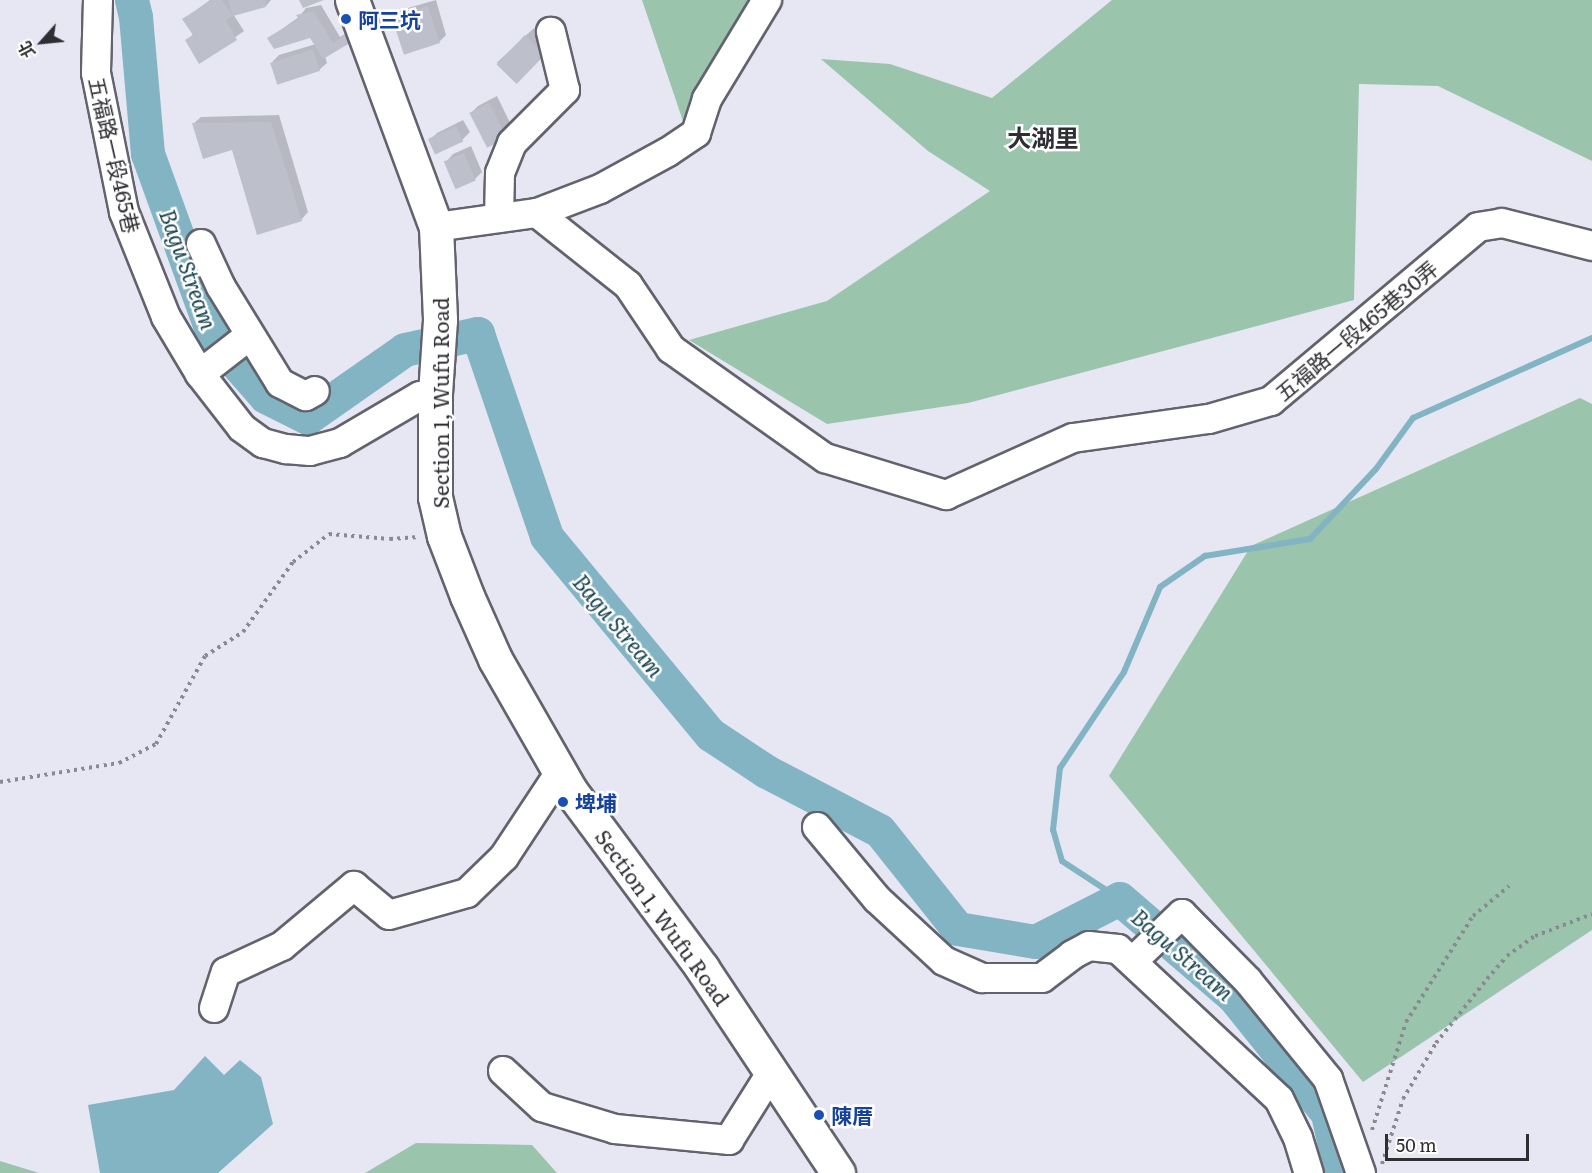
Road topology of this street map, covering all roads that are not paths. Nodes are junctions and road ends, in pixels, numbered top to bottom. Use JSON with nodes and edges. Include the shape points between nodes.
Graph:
{"nodes":[{"id":1,"x":98,"y":0,"type":"edge"},
{"id":2,"x":352,"y":0,"type":"edge"},
{"id":3,"x":767,"y":0,"type":"edge"},
{"id":4,"x":550,"y":32,"type":"dead end"},
{"id":5,"x":537,"y":213,"type":"junction"},
{"id":6,"x":499,"y":218,"type":"junction"},
{"id":7,"x":436,"y":227,"type":"junction"},
{"id":8,"x":201,"y":244,"type":"dead end"},
{"id":9,"x":1592,"y":246,"type":"edge"},
{"id":10,"x":249,"y":336,"type":"junction"},
{"id":11,"x":201,"y":373,"type":"junction"},
{"id":12,"x":315,"y":391,"type":"dead end"},
{"id":13,"x":435,"y":394,"type":"junction"},
{"id":14,"x":560,"y":772,"type":"junction"},
{"id":15,"x":817,"y":827,"type":"dead end"},
{"id":16,"x":1133,"y":961,"type":"dead end"},
{"id":17,"x":214,"y":1008,"type":"dead end"},
{"id":18,"x":503,"y":1071,"type":"dead end"},
{"id":19,"x":771,"y":1074,"type":"junction"},
{"id":20,"x":1366,"y":1171,"type":"edge"},
{"id":21,"x":838,"y":1173,"type":"edge"},
{"id":22,"x":1309,"y":1173,"type":"edge"}],
"edges":[{"from":1,"to":11,"type":"lane","name":"五福路一段465巷","via":[[96,73],[124,212],[166,317]]},
{"from":2,"to":7,"type":"main road","name":"Section 1, Wufu Road"},
{"from":3,"to":5,"type":"lane","via":[[707,99],[696,133],[600,189]]},
{"from":4,"to":6,"type":"lane","via":[[565,90],[512,143],[500,173]]},
{"from":5,"to":6,"type":"lane"},
{"from":5,"to":9,"type":"lane","name":"五福路一段465巷30弄","via":[[628,285],[671,349],[825,458],[946,495],[1073,438],[1209,419],[1271,401],[1478,227],[1502,223]]},
{"from":6,"to":7,"type":"lane"},
{"from":7,"to":13,"type":"main road","name":"Section 1, Wufu Road","via":[[440,320]]},
{"from":8,"to":10,"type":"lane"},
{"from":10,"to":11,"type":"lane"},
{"from":10,"to":12,"type":"lane","via":[[280,383],[306,396]]},
{"from":11,"to":13,"type":"lane","name":"五福路一段465巷","via":[[242,428],[263,443],[286,449],[310,451],[340,443],[420,396]]},
{"from":13,"to":14,"type":"main road","name":"Section 1, Wufu Road","via":[[435,497],[444,536],[495,659]]},
{"from":14,"to":17,"type":"lane","via":[[504,856],[467,893],[389,915],[354,886],[282,946],[226,972]]},
{"from":14,"to":19,"type":"main road","name":"Section 1, Wufu Road","via":[[702,968]]},
{"from":15,"to":22,"type":"lane","via":[[878,899],[944,961],[982,978],[1042,978],[1089,946],[1118,949],[1279,1099]]},
{"from":16,"to":20,"type":"lane","via":[[1182,914],[1248,981],[1328,1079]]},
{"from":18,"to":19,"type":"lane","via":[[542,1107],[584,1120],[615,1129],[729,1140]]},
{"from":19,"to":21,"type":"main road","name":"Section 1, Wufu Road"}]}
